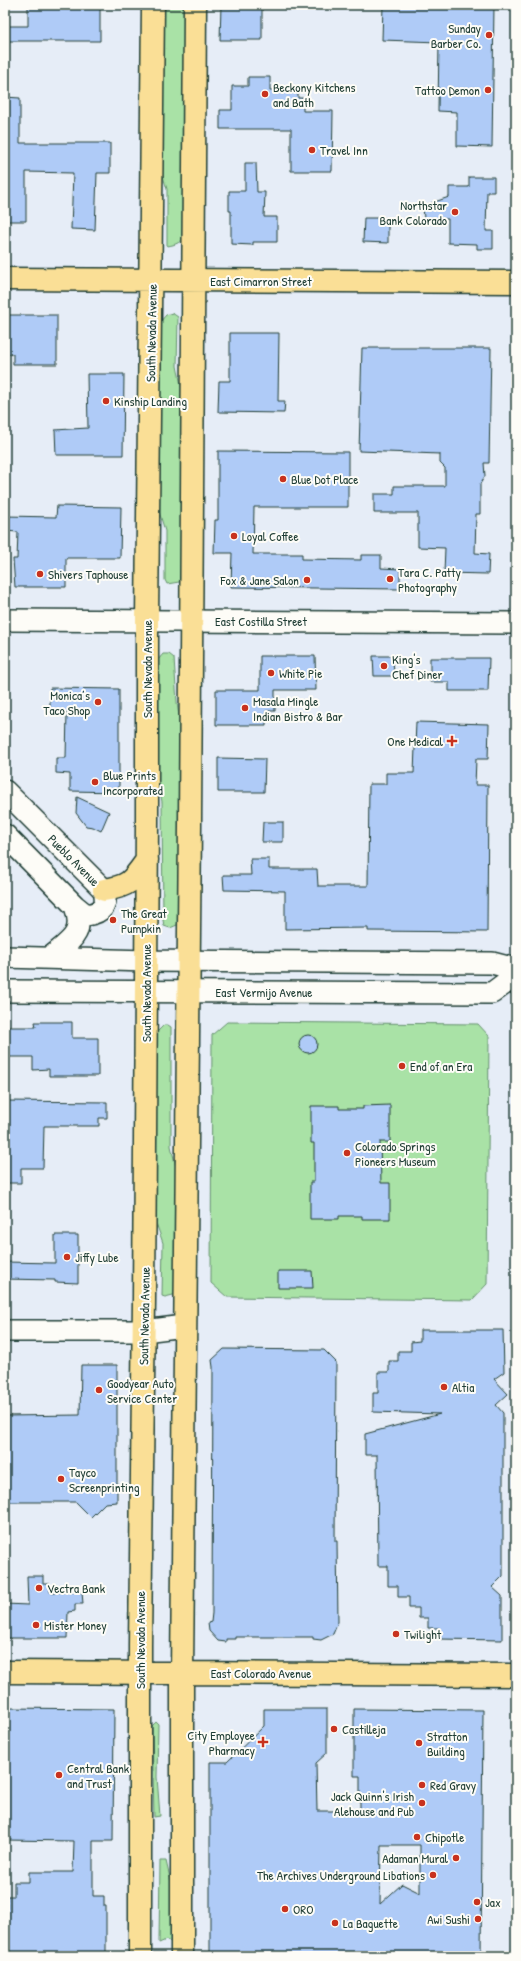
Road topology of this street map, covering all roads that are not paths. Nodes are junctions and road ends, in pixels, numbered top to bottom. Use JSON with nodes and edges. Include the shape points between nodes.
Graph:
{"nodes":[{"id":1,"x":153,"y":5,"type":"edge"},
{"id":2,"x":195,"y":5,"type":"edge"},
{"id":3,"x":5,"y":279,"type":"edge"},
{"id":4,"x":151,"y":280,"type":"junction"},
{"id":5,"x":194,"y":280,"type":"junction"},
{"id":6,"x":516,"y":282,"type":"edge"},
{"id":7,"x":5,"y":620,"type":"edge"},
{"id":8,"x":147,"y":621,"type":"junction"},
{"id":9,"x":190,"y":621,"type":"junction"},
{"id":10,"x":516,"y":623,"type":"edge"},
{"id":11,"x":5,"y":791,"type":"edge"},
{"id":12,"x":5,"y":835,"type":"edge"},
{"id":13,"x":147,"y":860,"type":"junction"},
{"id":14,"x":104,"y":890,"type":"junction"},
{"id":15,"x":75,"y":906,"type":"junction"},
{"id":16,"x":5,"y":957,"type":"edge"},
{"id":17,"x":51,"y":958,"type":"junction"},
{"id":18,"x":147,"y":961,"type":"junction"},
{"id":19,"x":189,"y":961,"type":"junction"},
{"id":20,"x":516,"y":969,"type":"edge"},
{"id":21,"x":516,"y":975,"type":"edge"},
{"id":22,"x":5,"y":991,"type":"edge"},
{"id":23,"x":146,"y":991,"type":"junction"},
{"id":24,"x":188,"y":991,"type":"junction"},
{"id":25,"x":184,"y":1326,"type":"junction"},
{"id":26,"x":5,"y":1331,"type":"edge"},
{"id":27,"x":144,"y":1331,"type":"junction"},
{"id":28,"x":5,"y":1672,"type":"edge"},
{"id":29,"x":140,"y":1673,"type":"junction"},
{"id":30,"x":182,"y":1673,"type":"junction"},
{"id":31,"x":516,"y":1675,"type":"edge"},
{"id":32,"x":140,"y":1956,"type":"edge"},
{"id":33,"x":182,"y":1956,"type":"edge"}],
"edges":[{"from":1,"to":4,"type":"main road","name":"South Nevada Avenue"},
{"from":2,"to":5,"type":"main road"},
{"from":3,"to":4,"type":"main road","name":"East Cimarron Street"},
{"from":4,"to":5,"type":"main road","name":"East Cimarron Street"},
{"from":4,"to":8,"type":"main road","name":"South Nevada Avenue"},
{"from":5,"to":6,"type":"main road","name":"East Cimarron Street"},
{"from":5,"to":9,"type":"main road"},
{"from":7,"to":8,"type":"street","name":"East Costilla Street"},
{"from":8,"to":9,"type":"street","name":"East Costilla Street"},
{"from":8,"to":13,"type":"main road","name":"South Nevada Avenue"},
{"from":9,"to":10,"type":"street","name":"East Costilla Street"},
{"from":9,"to":19,"type":"main road"},
{"from":11,"to":14,"type":"street","name":"Pueblo Avenue"},
{"from":12,"to":15,"type":"street","name":"Pueblo Avenue"},
{"from":13,"to":14,"type":"main road","via":[[132,881],[118,888]]},
{"from":13,"to":18,"type":"main road","name":"South Nevada Avenue"},
{"from":14,"to":15,"type":"street","name":"Pueblo Avenue","via":[[106,897],[102,909],[96,914],[86,915]]},
{"from":15,"to":17,"type":"street","via":[[80,919],[77,933]]},
{"from":16,"to":17,"type":"street"},
{"from":17,"to":18,"type":"street"},
{"from":18,"to":19,"type":"street"},
{"from":18,"to":23,"type":"main road","name":"South Nevada Avenue"},
{"from":19,"to":20,"type":"street","via":[[492,963]]},
{"from":19,"to":24,"type":"main road"},
{"from":21,"to":24,"type":"street","name":"East Vermijo Avenue","via":[[492,993]]},
{"from":22,"to":23,"type":"street","name":"East Vermijo Avenue"},
{"from":23,"to":24,"type":"street","name":"East Vermijo Avenue"},
{"from":23,"to":27,"type":"main road","name":"South Nevada Avenue"},
{"from":24,"to":25,"type":"main road"},
{"from":25,"to":27,"type":"street"},
{"from":25,"to":30,"type":"main road"},
{"from":26,"to":27,"type":"street"},
{"from":27,"to":29,"type":"main road","name":"South Nevada Avenue"},
{"from":28,"to":29,"type":"main road","name":"East Colorado Avenue"},
{"from":29,"to":30,"type":"main road","name":"East Colorado Avenue"},
{"from":29,"to":32,"type":"main road","name":"South Nevada Avenue"},
{"from":30,"to":31,"type":"main road","name":"East Colorado Avenue"},
{"from":30,"to":33,"type":"main road"}]}
